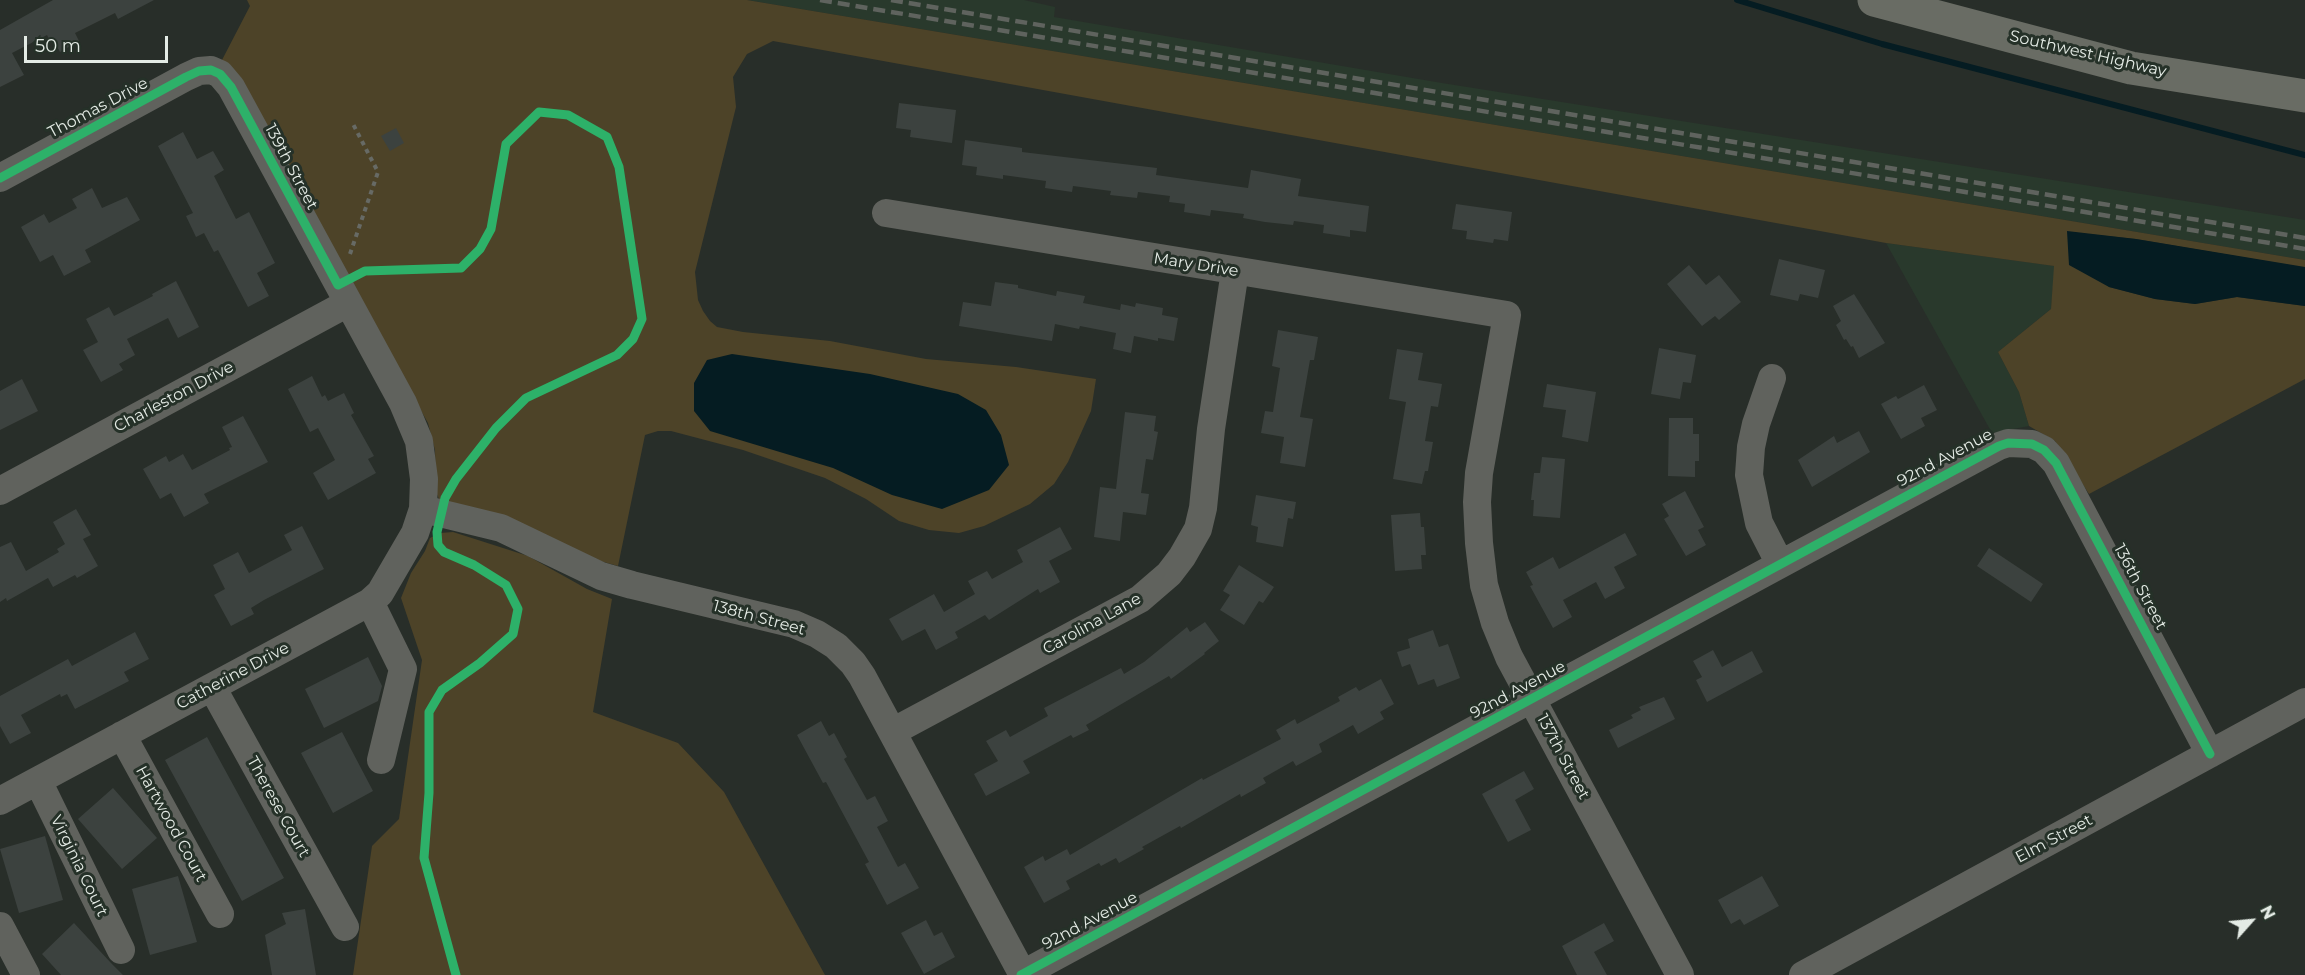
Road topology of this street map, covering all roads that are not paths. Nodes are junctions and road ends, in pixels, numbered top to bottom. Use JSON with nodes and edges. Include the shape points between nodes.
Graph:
{"nodes":[{"id":1,"x":1874,"y":0,"type":"edge"},
{"id":2,"x":211,"y":70,"type":"joint"},
{"id":3,"x":2305,"y":96,"type":"edge"},
{"id":4,"x":0,"y":178,"type":"edge"},
{"id":5,"x":886,"y":213,"type":"dead end"},
{"id":6,"x":1235,"y":271,"type":"junction"},
{"id":7,"x":348,"y":303,"type":"junction"},
{"id":8,"x":1507,"y":315,"type":"joint"},
{"id":9,"x":1772,"y":378,"type":"dead end"},
{"id":10,"x":2032,"y":444,"type":"joint"},
{"id":11,"x":0,"y":491,"type":"edge"},
{"id":12,"x":423,"y":509,"type":"junction"},
{"id":13,"x":1780,"y":564,"type":"junction"},
{"id":14,"x":370,"y":602,"type":"junction"},
{"id":15,"x":212,"y":687,"type":"junction"},
{"id":16,"x":1532,"y":699,"type":"junction"},
{"id":17,"x":2305,"y":702,"type":"edge"},
{"id":18,"x":892,"y":732,"type":"junction"},
{"id":19,"x":122,"y":735,"type":"junction"},
{"id":20,"x":2210,"y":754,"type":"junction"},
{"id":21,"x":381,"y":760,"type":"dead end"},
{"id":22,"x":38,"y":781,"type":"junction"},
{"id":23,"x":0,"y":801,"type":"edge"},
{"id":24,"x":220,"y":914,"type":"dead end"},
{"id":25,"x":0,"y":926,"type":"edge"},
{"id":26,"x":345,"y":927,"type":"dead end"},
{"id":27,"x":121,"y":950,"type":"dead end"},
{"id":28,"x":26,"y":975,"type":"edge"},
{"id":29,"x":1022,"y":975,"type":"edge"},
{"id":30,"x":1680,"y":975,"type":"edge"},
{"id":31,"x":1803,"y":975,"type":"edge"}],
"edges":[{"from":1,"to":3,"type":"main road","name":"Southwest Highway","via":[[2131,68]]},
{"from":2,"to":4,"type":"street","name":"Thomas Drive","via":[[186,78]]},
{"from":2,"to":7,"type":"street","name":"139th Street","via":[[231,87]]},
{"from":5,"to":6,"type":"street","name":"Mary Drive"},
{"from":6,"to":8,"type":"street","name":"Mary Drive"},
{"from":6,"to":18,"type":"street","name":"Carolina Lane","via":[[1203,508],[1198,529],[1182,557],[1140,599]]},
{"from":7,"to":11,"type":"street","name":"Charleston Drive"},
{"from":7,"to":12,"type":"street","name":"139th Street","via":[[403,403],[419,441]]},
{"from":8,"to":16,"type":"street","name":"137th Street","via":[[1479,473],[1479,543],[1484,585],[1495,623]]},
{"from":9,"to":13,"type":"street","via":[[1753,435],[1749,475],[1759,523]]},
{"from":10,"to":13,"type":"street","name":"92nd Avenue","via":[[1999,446]]},
{"from":10,"to":20,"type":"street","name":"136th Street","via":[[2044,450],[2065,477]]},
{"from":12,"to":14,"type":"street","name":"Catherine Drive","via":[[415,533],[380,593]]},
{"from":12,"to":18,"type":"street","name":"138th Street","via":[[501,528],[601,576],[794,624],[816,634],[854,663]]},
{"from":13,"to":16,"type":"street","name":"92nd Avenue"},
{"from":14,"to":15,"type":"street","name":"Catherine Drive"},
{"from":14,"to":21,"type":"street","via":[[403,669]]},
{"from":15,"to":19,"type":"street","name":"Catherine Drive"},
{"from":15,"to":26,"type":"street","name":"Therese Court"},
{"from":16,"to":29,"type":"street","name":"92nd Avenue"},
{"from":16,"to":30,"type":"street","name":"137th Street"},
{"from":17,"to":20,"type":"street","name":"Elm Street"},
{"from":18,"to":29,"type":"street","name":"138th Street"},
{"from":19,"to":22,"type":"street","name":"Catherine Drive"},
{"from":19,"to":24,"type":"street","name":"Hartwood Court"},
{"from":20,"to":31,"type":"street","name":"Elm Street"},
{"from":22,"to":23,"type":"street","name":"Catherine Drive"},
{"from":22,"to":27,"type":"street","name":"Virginia Court"},
{"from":25,"to":28,"type":"street"}]}
